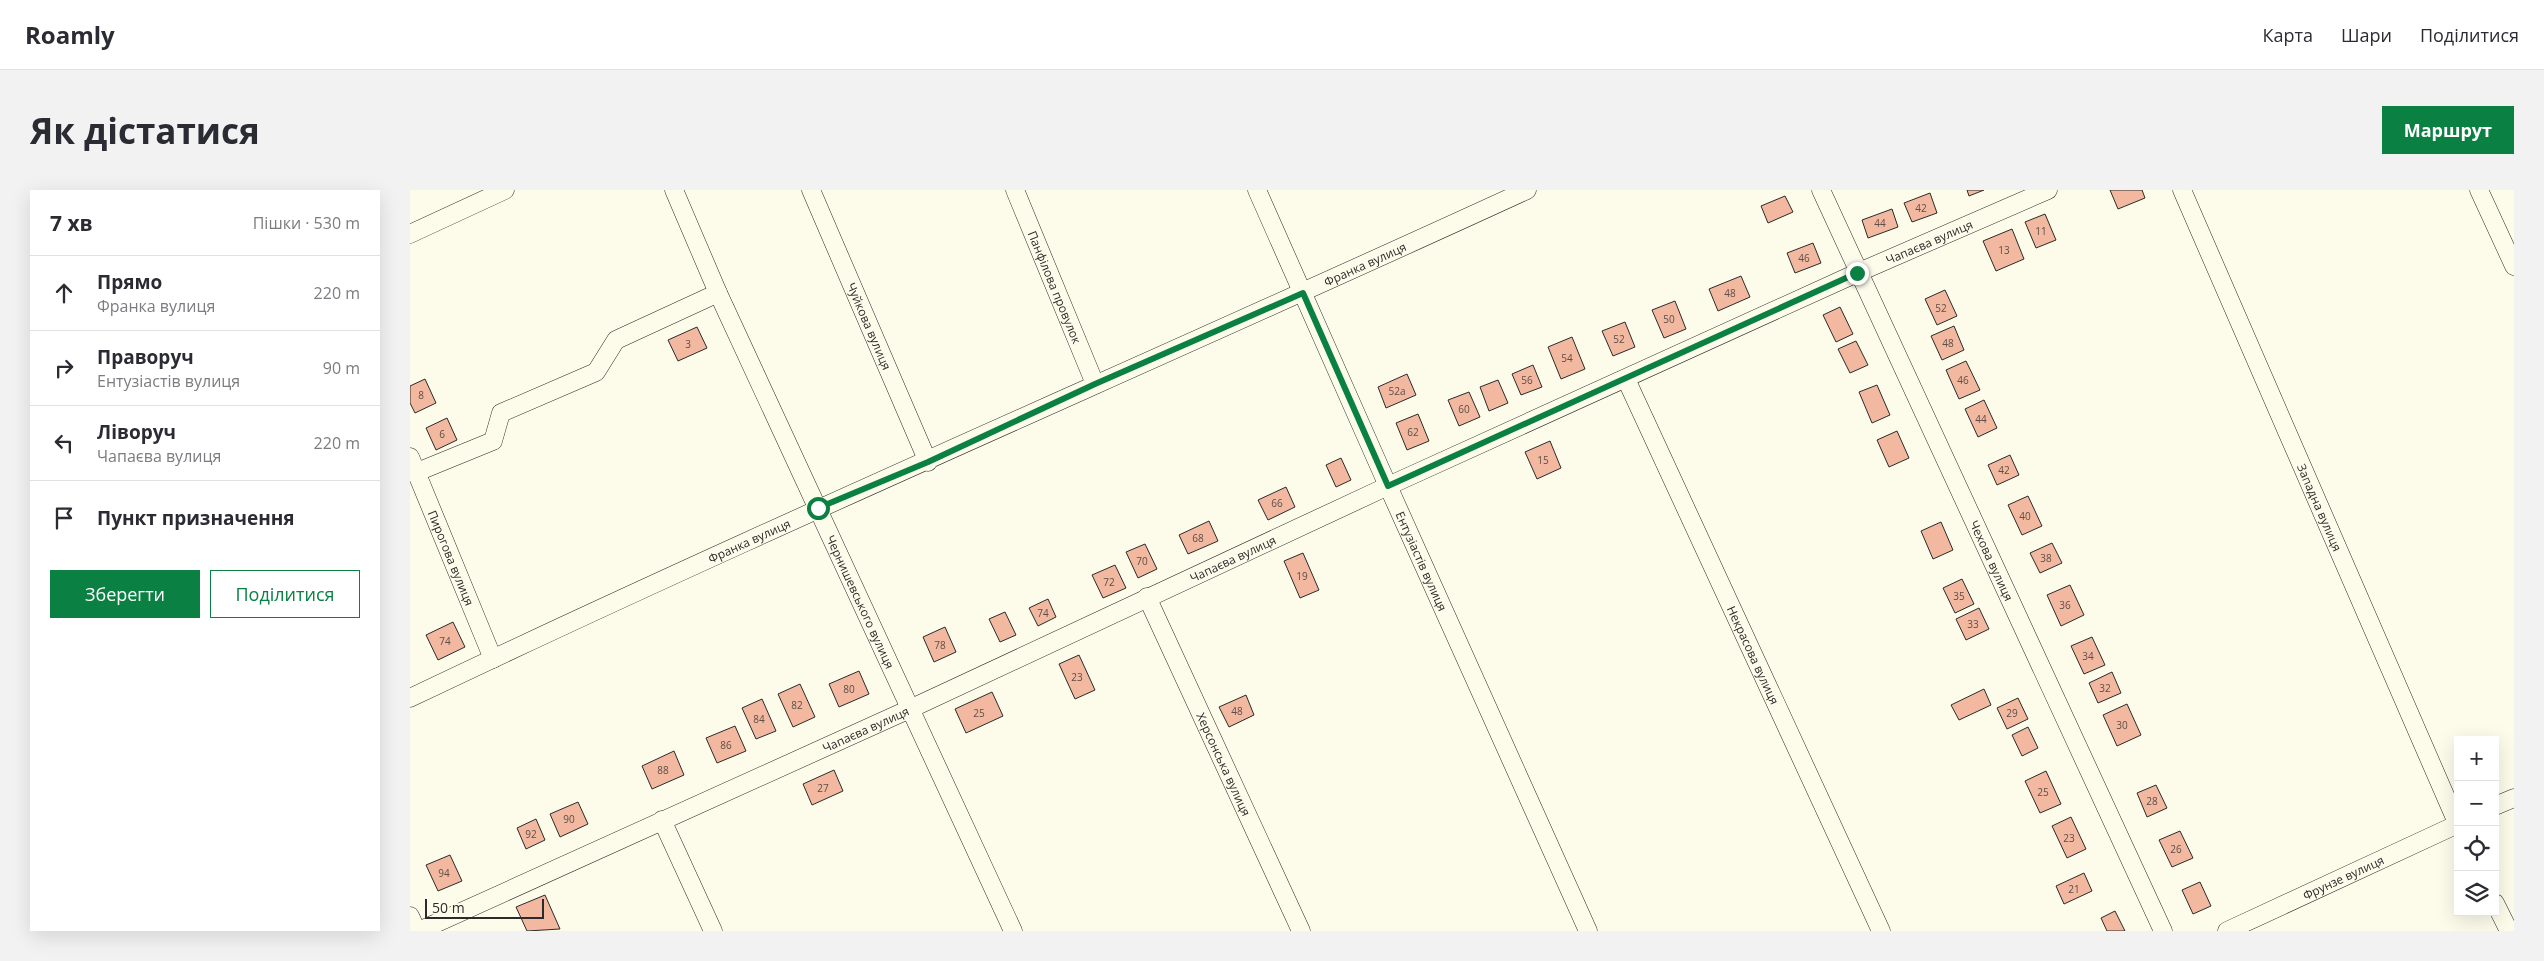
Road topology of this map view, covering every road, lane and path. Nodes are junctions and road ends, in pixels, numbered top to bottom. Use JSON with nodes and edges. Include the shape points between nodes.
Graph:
{"nodes":[{"id":1,"x":505,"y":190,"type":"edge"},
{"id":2,"x":674,"y":190,"type":"edge"},
{"id":3,"x":810,"y":190,"type":"edge"},
{"id":4,"x":1015,"y":190,"type":"edge"},
{"id":5,"x":1257,"y":190,"type":"edge"},
{"id":6,"x":1526,"y":190,"type":"edge"},
{"id":7,"x":1821,"y":190,"type":"edge"},
{"id":8,"x":2048,"y":190,"type":"edge"},
{"id":9,"x":2182,"y":190,"type":"edge"},
{"id":10,"x":2479,"y":190,"type":"edge"},
{"id":11,"x":410,"y":234,"type":"edge"},
{"id":12,"x":2514,"y":266,"type":"edge"},
{"id":13,"x":1857,"y":273,"type":"junction"},
{"id":14,"x":718,"y":292,"type":"junction"},
{"id":15,"x":1303,"y":293,"type":"junction"},
{"id":16,"x":1626,"y":379,"type":"junction"},
{"id":17,"x":1095,"y":384,"type":"junction"},
{"id":18,"x":928,"y":462,"type":"junction"},
{"id":19,"x":413,"y":465,"type":"edge"},
{"id":20,"x":1388,"y":486,"type":"junction"},
{"id":21,"x":818,"y":508,"type":"junction"},
{"id":22,"x":1147,"y":597,"type":"junction"},
{"id":23,"x":493,"y":659,"type":"junction"},
{"id":24,"x":410,"y":698,"type":"edge"},
{"id":25,"x":912,"y":708,"type":"junction"},
{"id":26,"x":2514,"y":798,"type":"edge"},
{"id":27,"x":2499,"y":804,"type":"edge"},
{"id":28,"x":2454,"y":815,"type":"edge"},
{"id":29,"x":662,"y":820,"type":"junction"},
{"id":30,"x":2454,"y":826,"type":"edge"},
{"id":31,"x":2499,"y":911,"type":"edge"},
{"id":32,"x":410,"y":916,"type":"edge"},
{"id":33,"x":418,"y":931,"type":"edge"},
{"id":34,"x":713,"y":931,"type":"edge"},
{"id":35,"x":1014,"y":931,"type":"edge"},
{"id":36,"x":1301,"y":931,"type":"edge"},
{"id":37,"x":1588,"y":931,"type":"edge"},
{"id":38,"x":1881,"y":931,"type":"edge"},
{"id":39,"x":2163,"y":931,"type":"edge"},
{"id":40,"x":2228,"y":931,"type":"edge"},
{"id":41,"x":2509,"y":931,"type":"edge"}],
"edges":[{"from":1,"to":11,"type":"street"},
{"from":2,"to":14,"type":"street","name":"Чернишевського вулиця"},
{"from":3,"to":18,"type":"street","name":"Чуйкова вулиця"},
{"from":4,"to":17,"type":"street","name":"Панфілова провулок"},
{"from":5,"to":15,"type":"street","name":"Ентузіастів вулиця"},
{"from":6,"to":15,"type":"street","name":"Франка вулиця"},
{"from":7,"to":13,"type":"street","name":"Чехова вулиця"},
{"from":8,"to":13,"type":"street","name":"Чапаєва вулиця"},
{"from":9,"to":28,"type":"street","name":"Западна вулиця"},
{"from":10,"to":12,"type":"street"},
{"from":13,"to":16,"type":"street","name":"Чапаєва вулиця"},
{"from":13,"to":39,"type":"street","name":"Чехова вулиця"},
{"from":14,"to":19,"type":"street","via":[[616,340],[596,372],[501,414],[493,441]]},
{"from":14,"to":21,"type":"street","name":"Чернишевського вулиця"},
{"from":15,"to":17,"type":"street","name":"Франка вулиця"},
{"from":15,"to":20,"type":"street","name":"Ентузіастів вулиця"},
{"from":16,"to":20,"type":"street","name":"Чапаєва вулиця"},
{"from":16,"to":38,"type":"street","name":"Некрасова вулиця"},
{"from":17,"to":18,"type":"street","name":"Франка вулиця"},
{"from":18,"to":21,"type":"street","name":"Франка вулиця"},
{"from":19,"to":23,"type":"street","name":"Пирогова вулиця"},
{"from":20,"to":22,"type":"street","name":"Чапаєва вулиця"},
{"from":20,"to":37,"type":"street","name":"Ентузіастів вулиця"},
{"from":21,"to":23,"type":"street","name":"Франка вулиця"},
{"from":21,"to":25,"type":"street","name":"Чернишевського вулиця"},
{"from":22,"to":25,"type":"street","name":"Чапаєва вулиця"},
{"from":22,"to":36,"type":"street","name":"Херсонська вулиця"},
{"from":23,"to":24,"type":"street","name":"Франка вулиця"},
{"from":25,"to":29,"type":"street","name":"Чапаєва вулиця"},
{"from":25,"to":35,"type":"street","name":"Чернишевського вулиця"},
{"from":26,"to":27,"type":"street"},
{"from":29,"to":33,"type":"street","name":"Чапаєва вулиця"},
{"from":29,"to":34,"type":"street"},
{"from":30,"to":40,"type":"street","name":"Фрунзе вулиця"},
{"from":31,"to":41,"type":"street"},
{"from":32,"to":33,"type":"street"}]}
